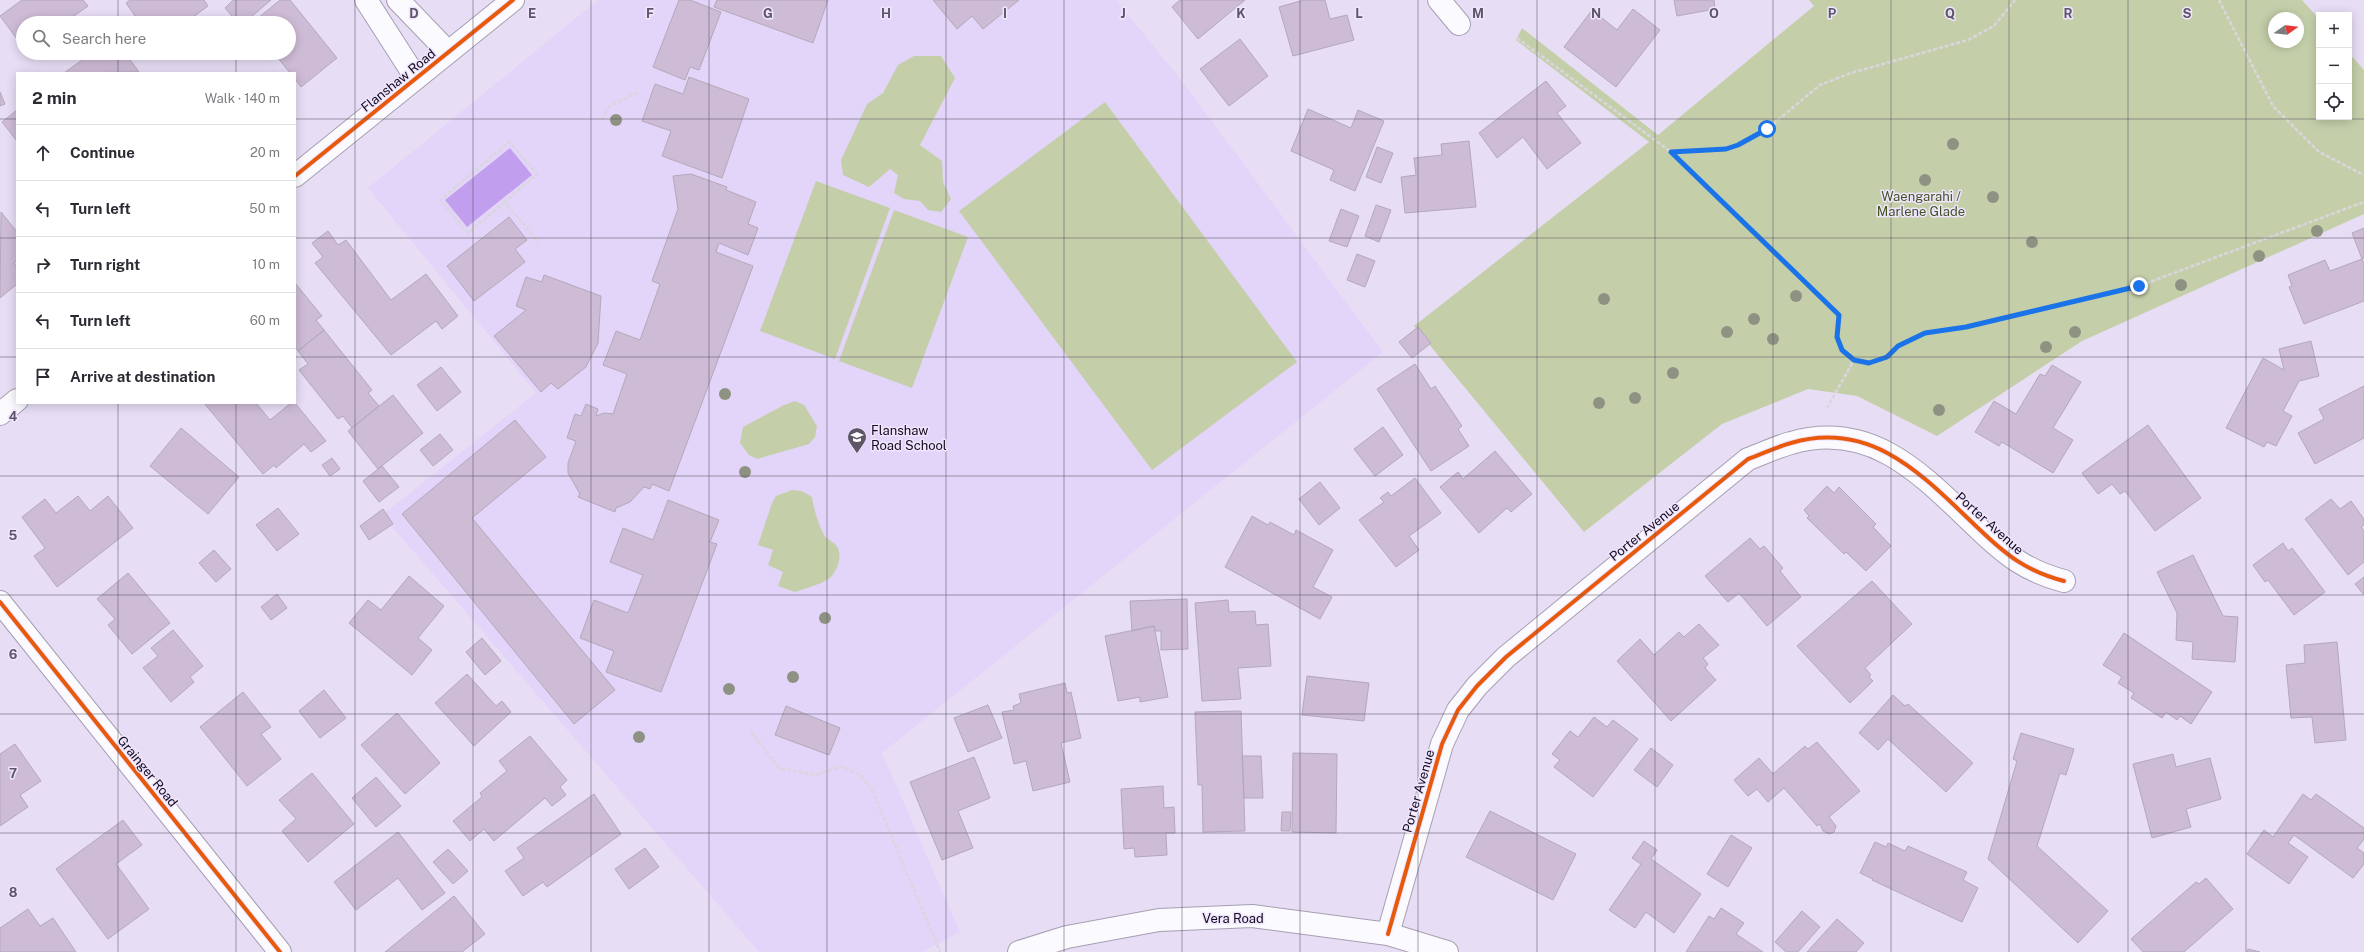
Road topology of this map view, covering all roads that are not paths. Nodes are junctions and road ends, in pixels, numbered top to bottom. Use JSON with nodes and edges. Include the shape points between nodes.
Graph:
{"nodes":[{"id":1,"x":366,"y":0,"type":"edge"},
{"id":2,"x":398,"y":0,"type":"edge"},
{"id":3,"x":513,"y":0,"type":"edge"},
{"id":4,"x":1439,"y":0,"type":"edge"},
{"id":5,"x":1459,"y":24,"type":"dead end"},
{"id":6,"x":448,"y":52,"type":"junction"},
{"id":7,"x":416,"y":78,"type":"junction"},
{"id":8,"x":296,"y":175,"type":"edge"},
{"id":9,"x":16,"y":401,"type":"edge"},
{"id":10,"x":0,"y":414,"type":"edge"},
{"id":11,"x":2064,"y":581,"type":"dead end"},
{"id":12,"x":0,"y":602,"type":"edge"},
{"id":13,"x":1388,"y":934,"type":"junction"},
{"id":14,"x":280,"y":952,"type":"edge"},
{"id":15,"x":1019,"y":952,"type":"edge"},
{"id":16,"x":1447,"y":952,"type":"edge"}],
"edges":[{"from":1,"to":7,"type":"street"},
{"from":2,"to":6,"type":"street"},
{"from":3,"to":6,"type":"street","name":"Flanshaw Road"},
{"from":4,"to":5,"type":"street"},
{"from":6,"to":7,"type":"street","name":"Flanshaw Road"},
{"from":7,"to":8,"type":"street","name":"Flanshaw Road"},
{"from":9,"to":10,"type":"street"},
{"from":11,"to":13,"type":"street","name":"Porter Avenue","via":[[2042,575],[2007,555],[1920,473],[1873,444],[1849,438],[1821,439],[1792,443],[1748,459],[1506,657],[1477,686],[1458,710],[1442,744]]},
{"from":12,"to":14,"type":"street","name":"Grainger Road"},
{"from":13,"to":15,"type":"street","name":"Vera Road","via":[[1252,916],[1159,920],[1067,938]]},
{"from":13,"to":16,"type":"street","name":"Vera Road"}]}
